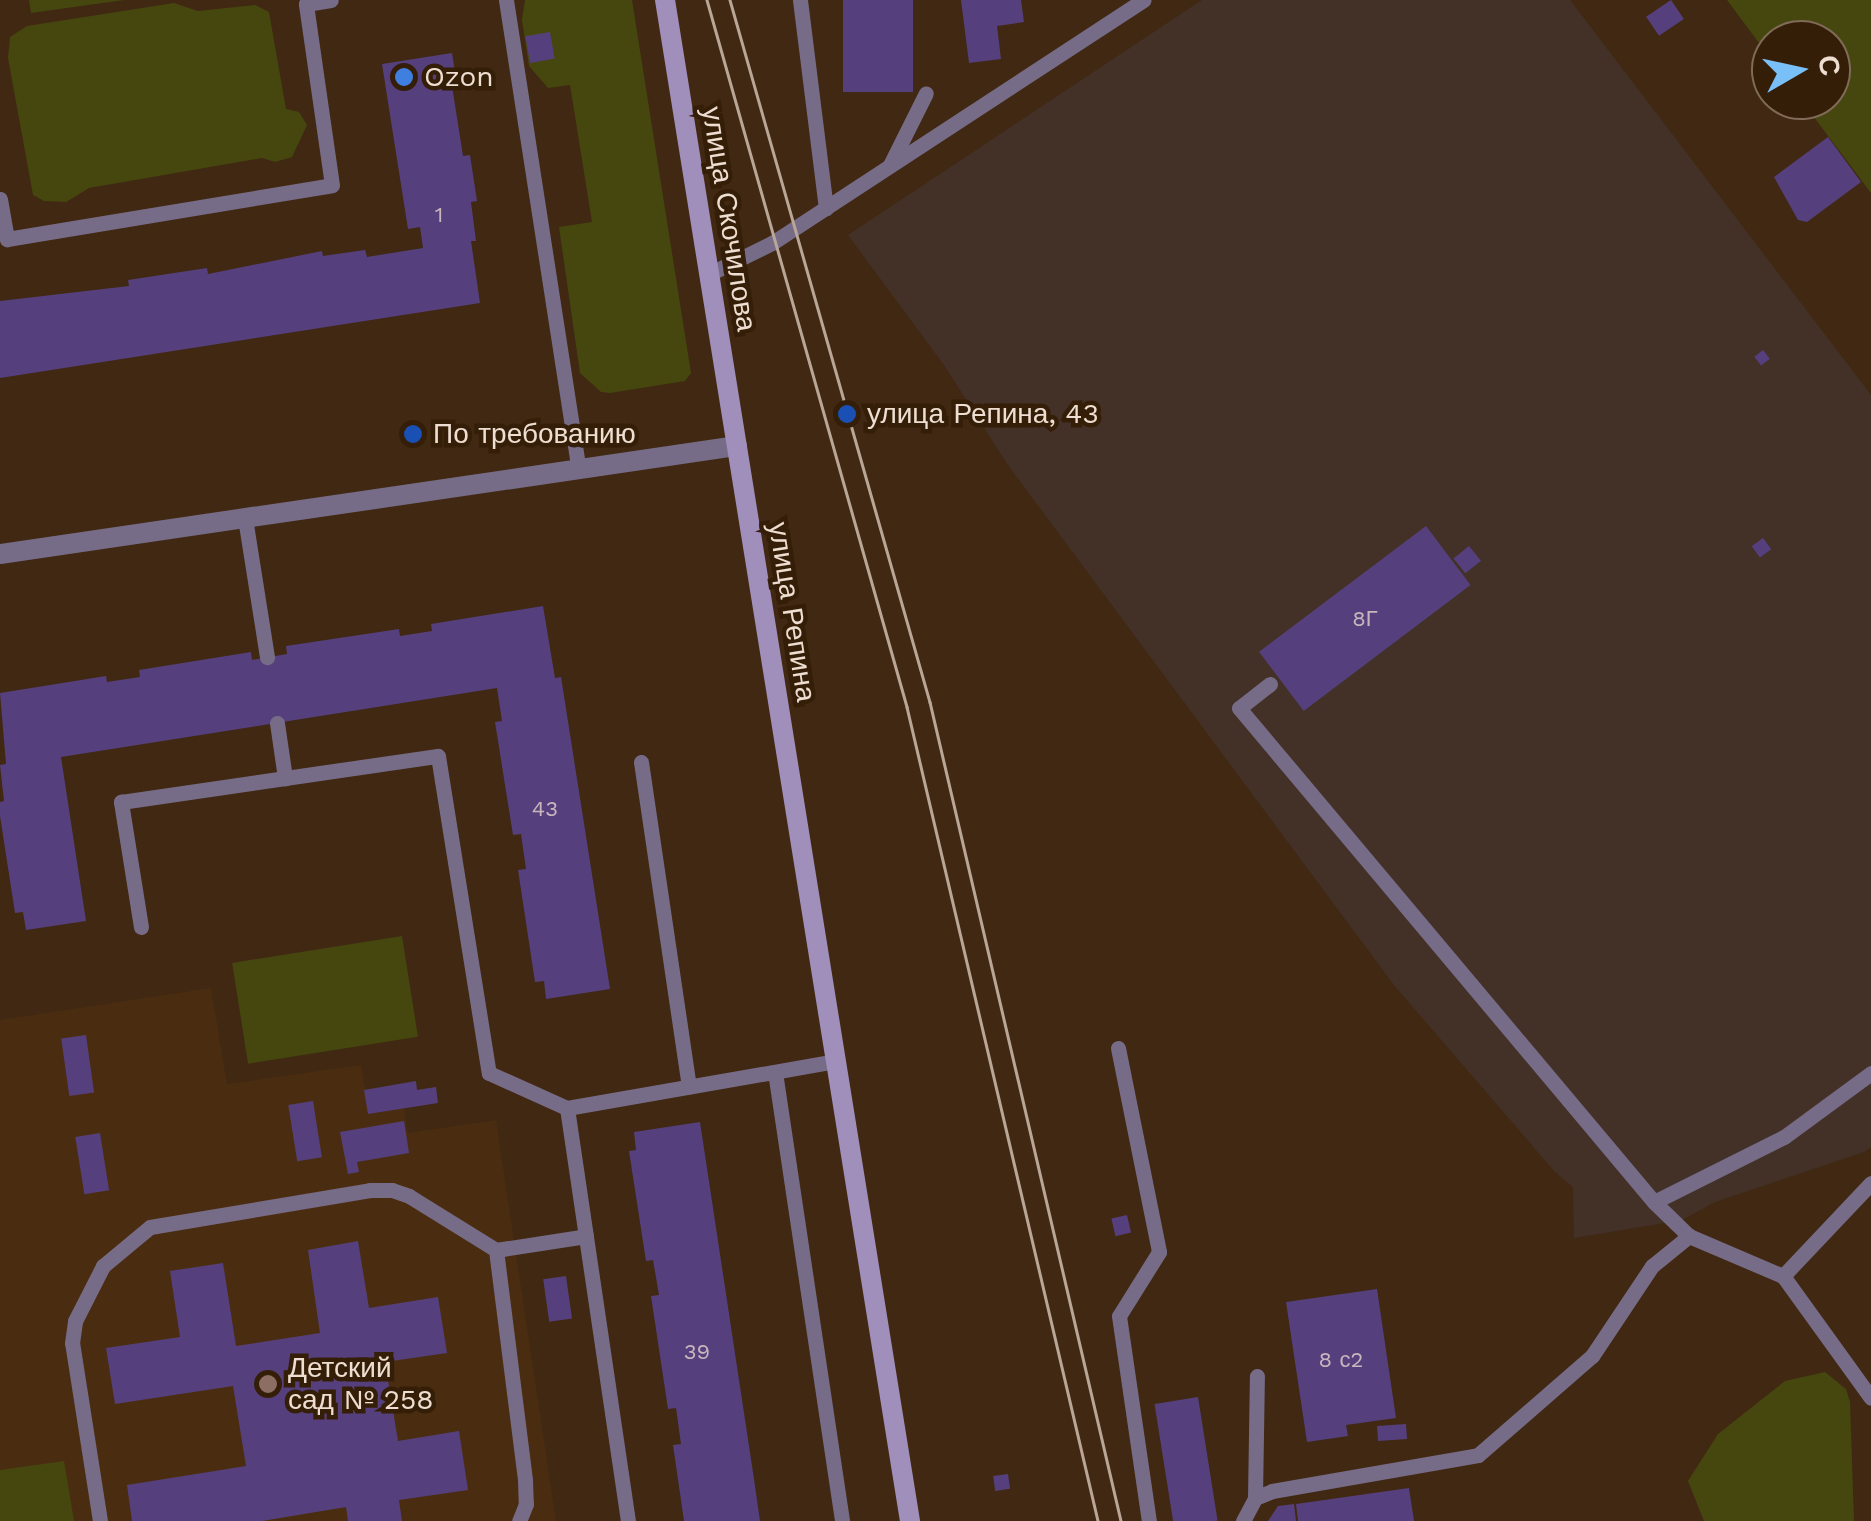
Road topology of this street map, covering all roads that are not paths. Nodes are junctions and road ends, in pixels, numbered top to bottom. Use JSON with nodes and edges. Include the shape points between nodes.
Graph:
{"nodes":[{"id":1,"x":288,"y":0,"type":"edge"},
{"id":2,"x":331,"y":0,"type":"edge"},
{"id":3,"x":506,"y":0,"type":"edge"},
{"id":4,"x":666,"y":0,"type":"edge"},
{"id":5,"x":800,"y":0,"type":"edge"},
{"id":6,"x":1144,"y":0,"type":"edge"},
{"id":7,"x":306,"y":4,"type":"junction"},
{"id":8,"x":926,"y":94,"type":"dead end"},
{"id":9,"x":890,"y":165,"type":"junction"},
{"id":10,"x":0,"y":199,"type":"edge"},
{"id":11,"x":826,"y":208,"type":"junction"},
{"id":12,"x":710,"y":274,"type":"junction"},
{"id":13,"x":738,"y":446,"type":"junction"},
{"id":14,"x":579,"y":470,"type":"junction"},
{"id":15,"x":245,"y":518,"type":"junction"},
{"id":16,"x":0,"y":554,"type":"edge"},
{"id":17,"x":267,"y":658,"type":"dead end"},
{"id":18,"x":1270,"y":684,"type":"dead end"},
{"id":19,"x":277,"y":723,"type":"dead end"},
{"id":20,"x":641,"y":762,"type":"dead end"},
{"id":21,"x":286,"y":778,"type":"junction"},
{"id":22,"x":141,"y":927,"type":"dead end"},
{"id":23,"x":1118,"y":1048,"type":"dead end"},
{"id":24,"x":836,"y":1061,"type":"junction"},
{"id":25,"x":776,"y":1072,"type":"junction"},
{"id":26,"x":1871,"y":1073,"type":"edge"},
{"id":27,"x":689,"y":1086,"type":"junction"},
{"id":28,"x":567,"y":1108,"type":"junction"},
{"id":29,"x":1871,"y":1183,"type":"edge"},
{"id":30,"x":1654,"y":1202,"type":"junction"},
{"id":31,"x":586,"y":1236,"type":"junction"},
{"id":32,"x":1689,"y":1236,"type":"junction"},
{"id":33,"x":496,"y":1250,"type":"junction"},
{"id":34,"x":1784,"y":1276,"type":"junction"},
{"id":35,"x":1256,"y":1376,"type":"dead end"},
{"id":36,"x":1871,"y":1398,"type":"edge"},
{"id":37,"x":1254,"y":1498,"type":"junction"},
{"id":38,"x":100,"y":1521,"type":"edge"},
{"id":39,"x":519,"y":1521,"type":"edge"},
{"id":40,"x":628,"y":1521,"type":"edge"},
{"id":41,"x":842,"y":1521,"type":"edge"},
{"id":42,"x":910,"y":1521,"type":"edge"},
{"id":43,"x":1149,"y":1521,"type":"edge"},
{"id":44,"x":1243,"y":1521,"type":"edge"}],
"edges":[{"from":1,"to":7,"type":"lane"},
{"from":2,"to":7,"type":"lane"},
{"from":3,"to":14,"type":"lane"},
{"from":4,"to":12,"type":"street","name":"улица Скочилова"},
{"from":5,"to":11,"type":"lane"},
{"from":6,"to":9,"type":"lane"},
{"from":7,"to":10,"type":"lane","via":[[332,185],[7,239]]},
{"from":8,"to":9,"type":"lane"},
{"from":9,"to":11,"type":"lane"},
{"from":11,"to":12,"type":"lane"},
{"from":12,"to":13,"type":"street","name":"улица Скочилова"},
{"from":13,"to":14,"type":"street"},
{"from":13,"to":24,"type":"street","name":"улица Репина"},
{"from":14,"to":15,"type":"street"},
{"from":15,"to":16,"type":"street"},
{"from":15,"to":17,"type":"lane"},
{"from":18,"to":30,"type":"lane","via":[[1239,708]]},
{"from":19,"to":21,"type":"lane"},
{"from":20,"to":27,"type":"lane"},
{"from":21,"to":22,"type":"lane","via":[[121,802]]},
{"from":21,"to":28,"type":"lane","via":[[438,756],[489,1073]]},
{"from":23,"to":43,"type":"lane","via":[[1158,1252],[1119,1316]]},
{"from":24,"to":25,"type":"lane"},
{"from":24,"to":42,"type":"street","name":"улица Репина"},
{"from":25,"to":27,"type":"lane"},
{"from":25,"to":41,"type":"lane"},
{"from":26,"to":30,"type":"lane","via":[[1784,1137]]},
{"from":27,"to":28,"type":"lane"},
{"from":28,"to":31,"type":"lane"},
{"from":29,"to":34,"type":"lane"},
{"from":30,"to":32,"type":"lane"},
{"from":31,"to":33,"type":"lane"},
{"from":31,"to":40,"type":"lane"},
{"from":32,"to":34,"type":"lane"},
{"from":32,"to":37,"type":"lane","via":[[1652,1266],[1592,1356],[1478,1455]]},
{"from":33,"to":38,"type":"lane","via":[[392,1190],[172,1221],[131,1239],[93,1282],[72,1342]]},
{"from":33,"to":39,"type":"lane","via":[[525,1480]]},
{"from":34,"to":36,"type":"lane"},
{"from":35,"to":37,"type":"lane"},
{"from":37,"to":44,"type":"lane"}]}
